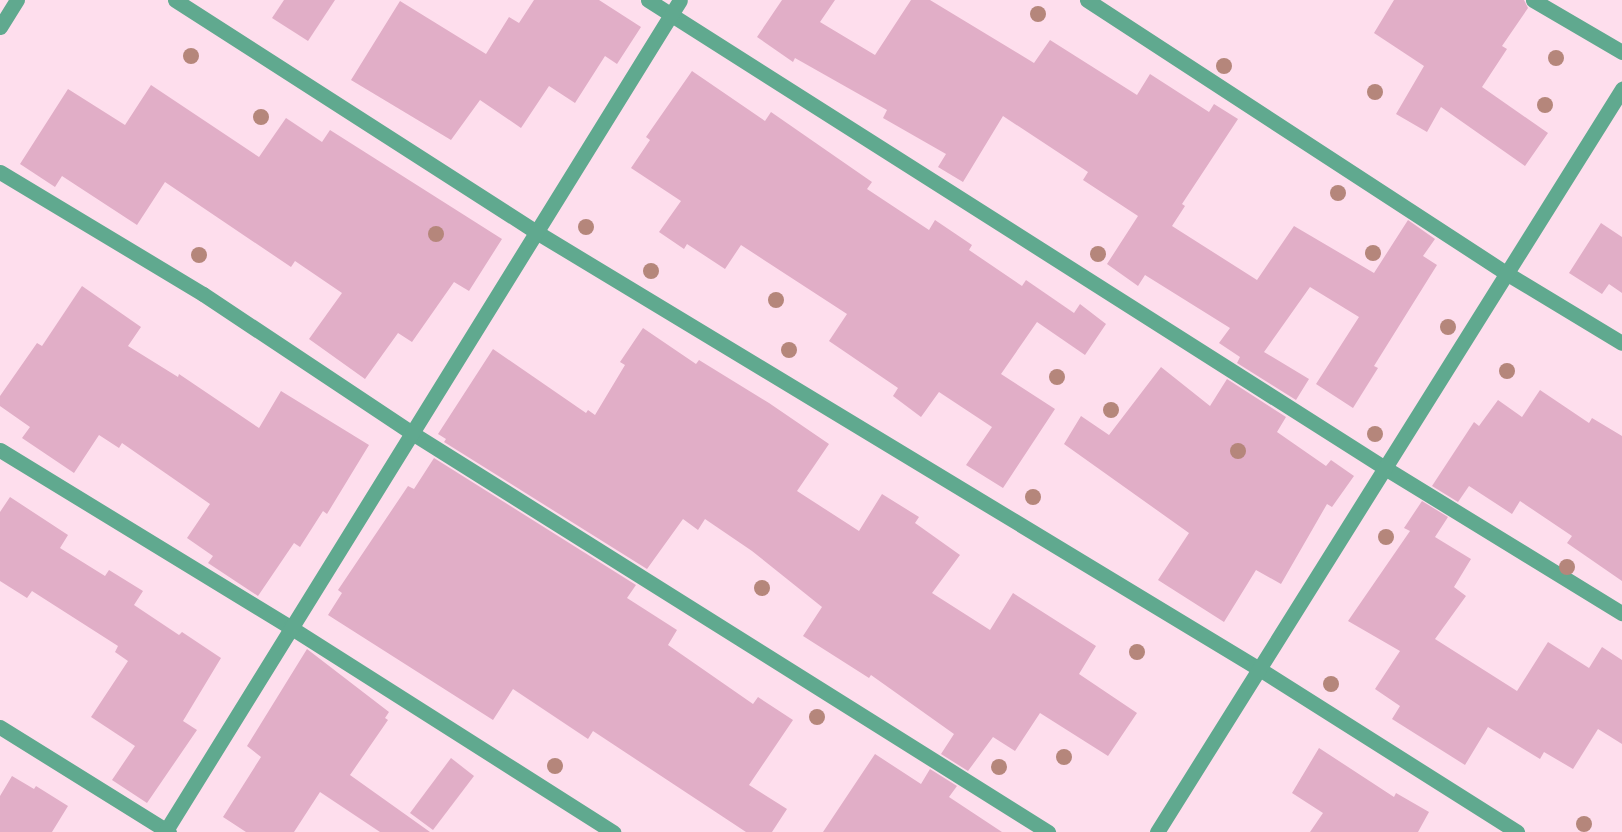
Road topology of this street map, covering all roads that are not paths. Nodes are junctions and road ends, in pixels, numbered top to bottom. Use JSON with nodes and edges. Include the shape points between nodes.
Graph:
{"nodes":[{"id":1,"x":17,"y":0,"type":"edge"},
{"id":2,"x":175,"y":0,"type":"edge"},
{"id":3,"x":648,"y":0,"type":"edge"},
{"id":4,"x":680,"y":0,"type":"edge"},
{"id":5,"x":1087,"y":0,"type":"edge"},
{"id":6,"x":1533,"y":0,"type":"edge"},
{"id":7,"x":671,"y":14,"type":"junction"},
{"id":8,"x":0,"y":27,"type":"edge"},
{"id":9,"x":1622,"y":52,"type":"edge"},
{"id":10,"x":1622,"y":89,"type":"edge"},
{"id":11,"x":0,"y":172,"type":"edge"},
{"id":12,"x":538,"y":233,"type":"junction"},
{"id":13,"x":1506,"y":273,"type":"junction"},
{"id":14,"x":1622,"y":343,"type":"edge"},
{"id":15,"x":412,"y":433,"type":"junction"},
{"id":16,"x":0,"y":450,"type":"edge"},
{"id":17,"x":1385,"y":468,"type":"junction"},
{"id":18,"x":1622,"y":613,"type":"edge"},
{"id":19,"x":290,"y":626,"type":"junction"},
{"id":20,"x":1261,"y":670,"type":"junction"},
{"id":21,"x":0,"y":727,"type":"edge"},
{"id":22,"x":167,"y":831,"type":"edge"},
{"id":23,"x":613,"y":832,"type":"edge"},
{"id":24,"x":1048,"y":832,"type":"edge"},
{"id":25,"x":1157,"y":832,"type":"edge"},
{"id":26,"x":1517,"y":832,"type":"edge"}],
"edges":[{"from":1,"to":8,"type":"street"},
{"from":2,"to":12,"type":"street"},
{"from":3,"to":7,"type":"street"},
{"from":4,"to":7,"type":"street"},
{"from":5,"to":13,"type":"street"},
{"from":6,"to":9,"type":"street"},
{"from":7,"to":12,"type":"street"},
{"from":7,"to":17,"type":"street"},
{"from":10,"to":13,"type":"street"},
{"from":11,"to":15,"type":"street","via":[[203,294]]},
{"from":12,"to":15,"type":"street"},
{"from":12,"to":20,"type":"street"},
{"from":13,"to":14,"type":"street"},
{"from":13,"to":17,"type":"street"},
{"from":15,"to":19,"type":"street"},
{"from":15,"to":24,"type":"street"},
{"from":16,"to":19,"type":"street"},
{"from":17,"to":18,"type":"street"},
{"from":17,"to":20,"type":"street"},
{"from":19,"to":22,"type":"street"},
{"from":19,"to":23,"type":"street"},
{"from":20,"to":25,"type":"street"},
{"from":20,"to":26,"type":"street"},
{"from":21,"to":22,"type":"street"}]}
